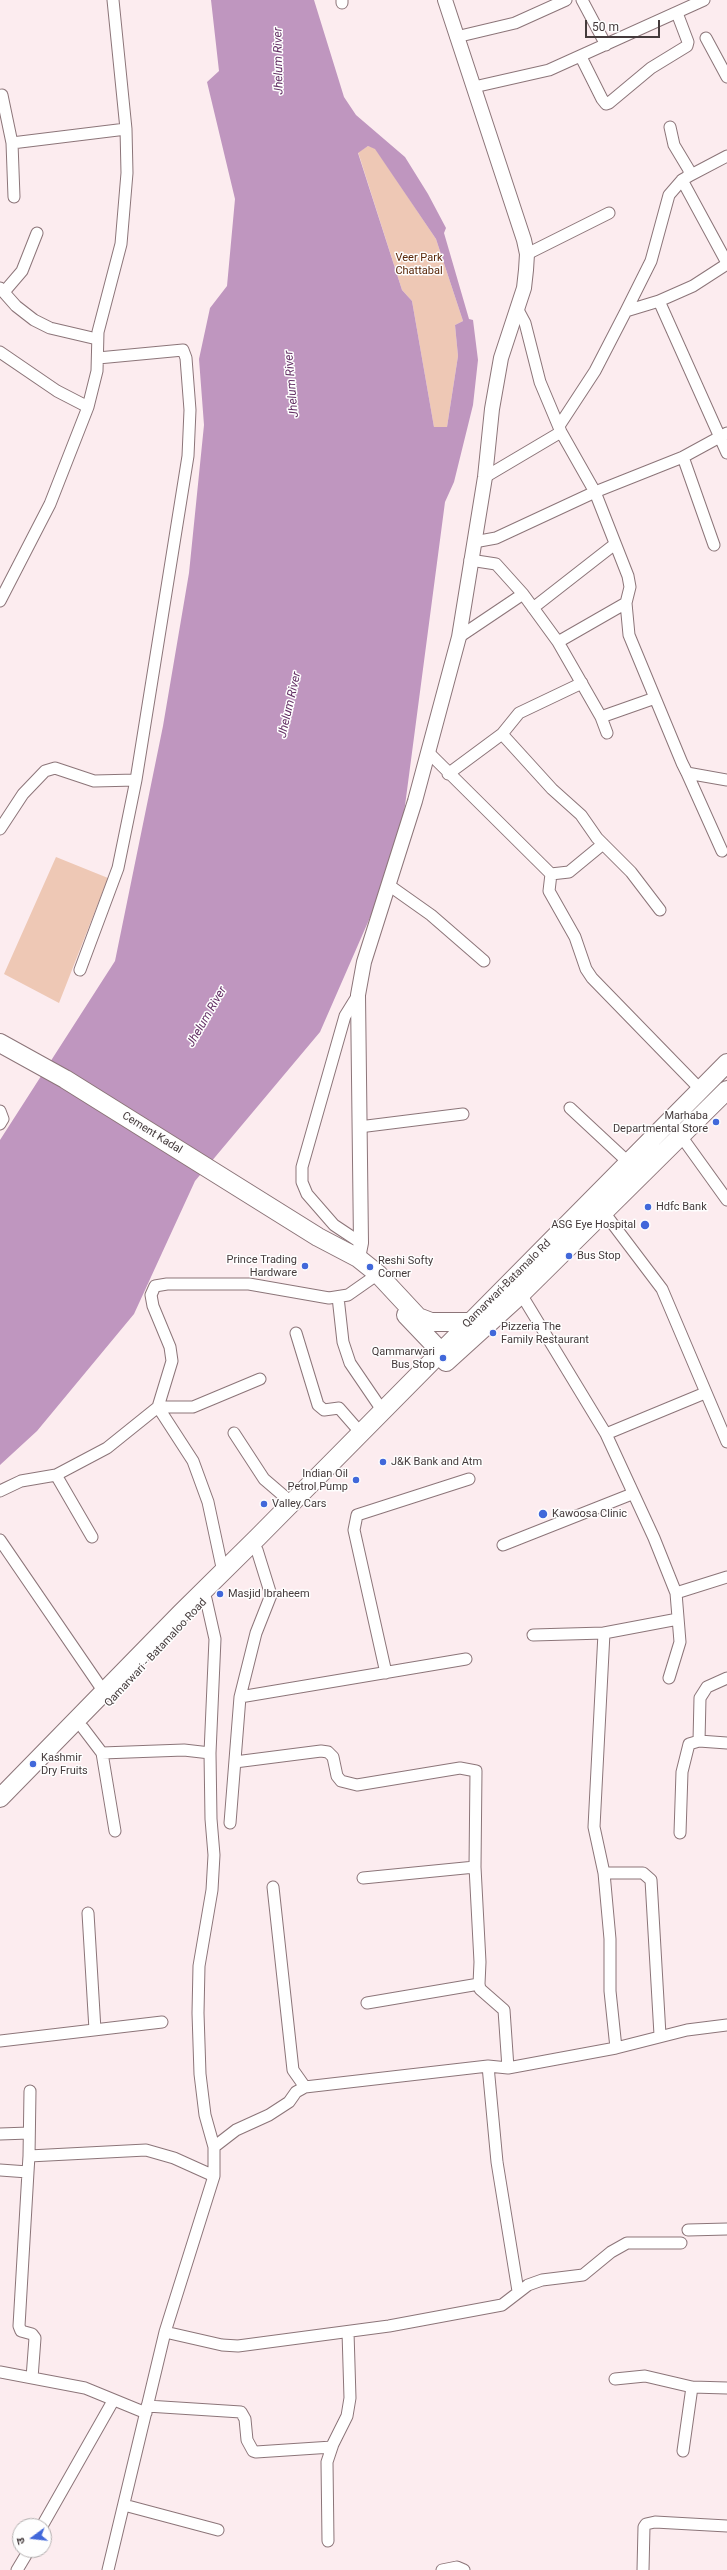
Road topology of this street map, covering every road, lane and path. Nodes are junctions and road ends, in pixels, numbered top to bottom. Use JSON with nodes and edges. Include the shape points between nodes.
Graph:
{"nodes":[{"id":1,"x":113,"y":0,"type":"edge"},
{"id":2,"x":445,"y":0,"type":"edge"},
{"id":3,"x":582,"y":0,"type":"edge"},
{"id":4,"x":704,"y":0,"type":"edge"},
{"id":5,"x":562,"y":1,"type":"edge"},
{"id":6,"x":677,"y":13,"type":"junction"},
{"id":7,"x":456,"y":37,"type":"junction"},
{"id":8,"x":706,"y":38,"type":"dead end"},
{"id":9,"x":606,"y":45,"type":"junction"},
{"id":10,"x":581,"y":56,"type":"junction"},
{"id":11,"x":727,"y":77,"type":"edge"},
{"id":12,"x":474,"y":87,"type":"junction"},
{"id":13,"x":2,"y":95,"type":"dead end"},
{"id":14,"x":670,"y":127,"type":"dead end"},
{"id":15,"x":126,"y":129,"type":"junction"},
{"id":16,"x":12,"y":143,"type":"junction"},
{"id":17,"x":727,"y":156,"type":"edge"},
{"id":18,"x":686,"y":178,"type":"junction"},
{"id":19,"x":14,"y":197,"type":"dead end"},
{"id":20,"x":609,"y":213,"type":"dead end"},
{"id":21,"x":37,"y":233,"type":"dead end"},
{"id":22,"x":527,"y":254,"type":"junction"},
{"id":23,"x":727,"y":264,"type":"edge"},
{"id":24,"x":2,"y":290,"type":"edge"},
{"id":25,"x":659,"y":301,"type":"junction"},
{"id":26,"x":518,"y":308,"type":"junction"},
{"id":27,"x":626,"y":311,"type":"junction"},
{"id":28,"x":97,"y":339,"type":"junction"},
{"id":29,"x":0,"y":352,"type":"edge"},
{"id":30,"x":98,"y":358,"type":"junction"},
{"id":31,"x":88,"y":407,"type":"junction"},
{"id":32,"x":560,"y":429,"type":"junction"},
{"id":33,"x":723,"y":436,"type":"edge"},
{"id":34,"x":727,"y":452,"type":"edge"},
{"id":35,"x":683,"y":457,"type":"junction"},
{"id":36,"x":485,"y":477,"type":"junction"},
{"id":37,"x":594,"y":492,"type":"junction"},
{"id":38,"x":474,"y":542,"type":"junction"},
{"id":39,"x":615,"y":544,"type":"junction"},
{"id":40,"x":714,"y":545,"type":"dead end"},
{"id":41,"x":470,"y":560,"type":"junction"},
{"id":42,"x":523,"y":594,"type":"junction"},
{"id":43,"x":0,"y":601,"type":"edge"},
{"id":44,"x":626,"y":603,"type":"junction"},
{"id":45,"x":533,"y":608,"type":"junction"},
{"id":46,"x":459,"y":636,"type":"junction"},
{"id":47,"x":558,"y":642,"type":"junction"},
{"id":48,"x":582,"y":683,"type":"junction"},
{"id":49,"x":655,"y":698,"type":"junction"},
{"id":50,"x":601,"y":717,"type":"junction"},
{"id":51,"x":607,"y":732,"type":"dead end"},
{"id":52,"x":502,"y":734,"type":"junction"},
{"id":53,"x":428,"y":752,"type":"junction"},
{"id":54,"x":687,"y":773,"type":"junction"},
{"id":55,"x":448,"y":774,"type":"junction"},
{"id":56,"x":136,"y":780,"type":"junction"},
{"id":57,"x":727,"y":780,"type":"edge"},
{"id":58,"x":0,"y":829,"type":"edge"},
{"id":59,"x":603,"y":844,"type":"junction"},
{"id":60,"x":722,"y":851,"type":"dead end"},
{"id":61,"x":551,"y":874,"type":"junction"},
{"id":62,"x":390,"y":886,"type":"junction"},
{"id":63,"x":660,"y":910,"type":"dead end"},
{"id":64,"x":484,"y":961,"type":"dead end"},
{"id":65,"x":80,"y":970,"type":"dead end"},
{"id":66,"x":358,"y":995,"type":"junction"},
{"id":67,"x":0,"y":1043,"type":"edge"},
{"id":68,"x":727,"y":1063,"type":"edge"},
{"id":69,"x":700,"y":1089,"type":"junction"},
{"id":70,"x":727,"y":1090,"type":"edge"},
{"id":71,"x":570,"y":1108,"type":"dead end"},
{"id":72,"x":0,"y":1111,"type":"edge"},
{"id":73,"x":463,"y":1114,"type":"dead end"},
{"id":74,"x":0,"y":1124,"type":"edge"},
{"id":75,"x":360,"y":1127,"type":"junction"},
{"id":76,"x":681,"y":1136,"type":"junction"},
{"id":77,"x":628,"y":1162,"type":"junction"},
{"id":78,"x":727,"y":1200,"type":"edge"},
{"id":79,"x":604,"y":1211,"type":"junction"},
{"id":80,"x":360,"y":1251,"type":"junction"},
{"id":81,"x":374,"y":1274,"type":"junction"},
{"id":82,"x":521,"y":1294,"type":"junction"},
{"id":83,"x":338,"y":1297,"type":"junction"},
{"id":84,"x":469,"y":1322,"type":"junction"},
{"id":85,"x":296,"y":1333,"type":"dead end"},
{"id":86,"x":444,"y":1356,"type":"junction"},
{"id":87,"x":260,"y":1379,"type":"dead end"},
{"id":88,"x":705,"y":1393,"type":"junction"},
{"id":89,"x":158,"y":1407,"type":"junction"},
{"id":90,"x":382,"y":1410,"type":"junction"},
{"id":91,"x":360,"y":1432,"type":"junction"},
{"id":92,"x":234,"y":1433,"type":"dead end"},
{"id":93,"x":606,"y":1434,"type":"junction"},
{"id":94,"x":727,"y":1442,"type":"edge"},
{"id":95,"x":56,"y":1475,"type":"junction"},
{"id":96,"x":469,"y":1479,"type":"dead end"},
{"id":97,"x":0,"y":1491,"type":"edge"},
{"id":98,"x":632,"y":1494,"type":"junction"},
{"id":99,"x":292,"y":1502,"type":"junction"},
{"id":100,"x":92,"y":1537,"type":"dead end"},
{"id":101,"x":0,"y":1540,"type":"edge"},
{"id":102,"x":503,"y":1545,"type":"dead end"},
{"id":103,"x":257,"y":1550,"type":"junction"},
{"id":104,"x":223,"y":1572,"type":"junction"},
{"id":105,"x":727,"y":1577,"type":"edge"},
{"id":106,"x":676,"y":1594,"type":"junction"},
{"id":107,"x":206,"y":1599,"type":"junction"},
{"id":108,"x":678,"y":1618,"type":"junction"},
{"id":109,"x":604,"y":1633,"type":"junction"},
{"id":110,"x":533,"y":1636,"type":"dead end"},
{"id":111,"x":466,"y":1659,"type":"dead end"},
{"id":112,"x":386,"y":1673,"type":"junction"},
{"id":113,"x":669,"y":1678,"type":"dead end"},
{"id":114,"x":727,"y":1678,"type":"edge"},
{"id":115,"x":104,"y":1692,"type":"junction"},
{"id":116,"x":240,"y":1697,"type":"junction"},
{"id":117,"x":83,"y":1728,"type":"junction"},
{"id":118,"x":700,"y":1741,"type":"junction"},
{"id":119,"x":727,"y":1743,"type":"edge"},
{"id":120,"x":102,"y":1753,"type":"junction"},
{"id":121,"x":210,"y":1753,"type":"junction"},
{"id":122,"x":235,"y":1762,"type":"junction"},
{"id":123,"x":0,"y":1798,"type":"edge"},
{"id":124,"x":0,"y":1811,"type":"edge"},
{"id":125,"x":230,"y":1823,"type":"dead end"},
{"id":126,"x":115,"y":1831,"type":"dead end"},
{"id":127,"x":680,"y":1833,"type":"dead end"},
{"id":128,"x":475,"y":1867,"type":"junction"},
{"id":129,"x":604,"y":1873,"type":"junction"},
{"id":130,"x":363,"y":1878,"type":"dead end"},
{"id":131,"x":273,"y":1887,"type":"dead end"},
{"id":132,"x":88,"y":1913,"type":"dead end"},
{"id":133,"x":478,"y":1984,"type":"junction"},
{"id":134,"x":367,"y":2003,"type":"dead end"},
{"id":135,"x":162,"y":2022,"type":"dead end"},
{"id":136,"x":727,"y":2025,"type":"edge"},
{"id":137,"x":95,"y":2030,"type":"junction"},
{"id":138,"x":660,"y":2035,"type":"junction"},
{"id":139,"x":0,"y":2042,"type":"edge"},
{"id":140,"x":616,"y":2048,"type":"junction"},
{"id":141,"x":488,"y":2066,"type":"junction"},
{"id":142,"x":508,"y":2068,"type":"junction"},
{"id":143,"x":305,"y":2087,"type":"junction"},
{"id":144,"x":30,"y":2091,"type":"dead end"},
{"id":145,"x":29,"y":2133,"type":"junction"},
{"id":146,"x":0,"y":2134,"type":"edge"},
{"id":147,"x":214,"y":2148,"type":"junction"},
{"id":148,"x":29,"y":2156,"type":"junction"},
{"id":149,"x":0,"y":2170,"type":"edge"},
{"id":150,"x":28,"y":2172,"type":"junction"},
{"id":151,"x":214,"y":2176,"type":"junction"},
{"id":152,"x":727,"y":2229,"type":"edge"},
{"id":153,"x":688,"y":2230,"type":"dead end"},
{"id":154,"x":681,"y":2243,"type":"dead end"},
{"id":155,"x":518,"y":2291,"type":"junction"},
{"id":156,"x":165,"y":2332,"type":"junction"},
{"id":157,"x":348,"y":2332,"type":"junction"},
{"id":158,"x":0,"y":2372,"type":"edge"},
{"id":159,"x":32,"y":2378,"type":"junction"},
{"id":160,"x":615,"y":2379,"type":"dead end"},
{"id":161,"x":692,"y":2386,"type":"junction"},
{"id":162,"x":727,"y":2388,"type":"edge"},
{"id":163,"x":113,"y":2401,"type":"junction"},
{"id":164,"x":146,"y":2409,"type":"junction"},
{"id":165,"x":332,"y":2447,"type":"junction"},
{"id":166,"x":683,"y":2451,"type":"dead end"},
{"id":167,"x":124,"y":2505,"type":"junction"},
{"id":168,"x":47,"y":2518,"type":"edge"},
{"id":169,"x":727,"y":2526,"type":"edge"},
{"id":170,"x":218,"y":2530,"type":"dead end"},
{"id":171,"x":328,"y":2541,"type":"dead end"},
{"id":172,"x":24,"y":2558,"type":"edge"},
{"id":173,"x":17,"y":2570,"type":"edge"},
{"id":174,"x":108,"y":2570,"type":"edge"},
{"id":175,"x":442,"y":2570,"type":"edge"},
{"id":176,"x":464,"y":2570,"type":"edge"},
{"id":177,"x":643,"y":2570,"type":"edge"}],
"edges":[{"from":1,"to":15,"type":"street"},
{"from":2,"to":7,"type":"street"},
{"from":3,"to":9,"type":"street"},
{"from":4,"to":6,"type":"street"},
{"from":5,"to":7,"type":"street","via":[[515,23]]},
{"from":6,"to":9,"type":"street"},
{"from":6,"to":10,"type":"street","via":[[688,42],[687,46],[651,68],[609,103],[606,104],[602,99]]},
{"from":7,"to":12,"type":"street"},
{"from":8,"to":11,"type":"street"},
{"from":9,"to":10,"type":"street"},
{"from":10,"to":12,"type":"street","via":[[531,76]]},
{"from":12,"to":22,"type":"street"},
{"from":13,"to":16,"type":"street"},
{"from":14,"to":18,"type":"street","via":[[674,144],[688,167]]},
{"from":15,"to":16,"type":"street"},
{"from":15,"to":28,"type":"street","via":[[127,173],[121,244],[104,303]]},
{"from":16,"to":19,"type":"street"},
{"from":17,"to":18,"type":"street"},
{"from":18,"to":23,"type":"street"},
{"from":18,"to":27,"type":"street","via":[[666,202],[651,261]]},
{"from":20,"to":22,"type":"street"},
{"from":21,"to":24,"type":"street","via":[[22,271]]},
{"from":22,"to":26,"type":"street","via":[[524,288]]},
{"from":23,"to":25,"type":"street","via":[[692,286]]},
{"from":24,"to":28,"type":"street","via":[[34,320],[50,328]]},
{"from":25,"to":27,"type":"street"},
{"from":25,"to":33,"type":"street"},
{"from":26,"to":32,"type":"street","via":[[525,322],[540,382]]},
{"from":26,"to":36,"type":"street","via":[[501,358],[492,409]]},
{"from":27,"to":32,"type":"street","via":[[595,371]]},
{"from":28,"to":30,"type":"street"},
{"from":29,"to":31,"type":"street","via":[[57,391]]},
{"from":30,"to":31,"type":"street"},
{"from":30,"to":56,"type":"street","via":[[183,350],[186,358],[190,410],[188,456]]},
{"from":31,"to":43,"type":"street","via":[[50,504]]},
{"from":32,"to":36,"type":"street"},
{"from":32,"to":37,"type":"street"},
{"from":33,"to":34,"type":"street"},
{"from":33,"to":35,"type":"street"},
{"from":35,"to":37,"type":"street"},
{"from":35,"to":40,"type":"street"},
{"from":36,"to":38,"type":"street"},
{"from":37,"to":38,"type":"street","via":[[496,538]]},
{"from":37,"to":39,"type":"street"},
{"from":38,"to":41,"type":"street"},
{"from":39,"to":44,"type":"street","via":[[629,583]]},
{"from":39,"to":45,"type":"street"},
{"from":41,"to":42,"type":"street","via":[[496,564]]},
{"from":41,"to":46,"type":"street"},
{"from":42,"to":45,"type":"street"},
{"from":42,"to":46,"type":"street"},
{"from":44,"to":47,"type":"street"},
{"from":44,"to":49,"type":"street","via":[[629,635]]},
{"from":45,"to":47,"type":"street"},
{"from":46,"to":53,"type":"street"},
{"from":47,"to":48,"type":"street"},
{"from":48,"to":50,"type":"street"},
{"from":48,"to":52,"type":"street","via":[[524,710]]},
{"from":49,"to":50,"type":"street"},
{"from":49,"to":54,"type":"street"},
{"from":50,"to":51,"type":"street"},
{"from":52,"to":55,"type":"street"},
{"from":52,"to":59,"type":"street","via":[[552,789],[582,815]]},
{"from":53,"to":55,"type":"street"},
{"from":53,"to":62,"type":"street"},
{"from":54,"to":57,"type":"street"},
{"from":54,"to":60,"type":"street"},
{"from":55,"to":61,"type":"street"},
{"from":56,"to":58,"type":"street","via":[[94,781],[55,768],[45,771],[23,794]]},
{"from":56,"to":65,"type":"street","via":[[118,868]]},
{"from":59,"to":61,"type":"street","via":[[570,872]]},
{"from":59,"to":63,"type":"street","via":[[631,872]]},
{"from":61,"to":69,"type":"street","via":[[549,891],[575,937],[586,969],[592,978]]},
{"from":62,"to":64,"type":"street","via":[[431,915]]},
{"from":62,"to":66,"type":"street","via":[[364,962]]},
{"from":66,"to":75,"type":"street"},
{"from":66,"to":80,"type":"street","via":[[346,1016],[302,1167],[302,1182],[307,1194]]},
{"from":67,"to":80,"type":"main road","name":"Cement Kadal","via":[[65,1079],[318,1237]]},
{"from":68,"to":69,"type":"main road","name":"Qamarwari-Batamalo Rd"},
{"from":69,"to":77,"type":"main road","name":"Qamarwari-Batamalo Rd"},
{"from":70,"to":76,"type":"main road"},
{"from":71,"to":77,"type":"street"},
{"from":72,"to":74,"type":"street","via":[[3,1119]]},
{"from":73,"to":75,"type":"street"},
{"from":75,"to":80,"type":"street"},
{"from":76,"to":78,"type":"street"},
{"from":76,"to":79,"type":"main road"},
{"from":77,"to":84,"type":"main road","name":"Qamarwari-Batamalo Rd"},
{"from":79,"to":82,"type":"main road"},
{"from":79,"to":88,"type":"street","via":[[662,1289]]},
{"from":80,"to":81,"type":"main road","name":"Cement Kadal"},
{"from":81,"to":83,"type":"street","via":[[348,1295]]},
{"from":81,"to":84,"type":"main road","via":[[423,1320],[440,1323]]},
{"from":81,"to":86,"type":"main road"},
{"from":82,"to":86,"type":"main road"},
{"from":82,"to":93,"type":"street"},
{"from":83,"to":89,"type":"street","via":[[329,1298],[249,1284],[155,1286],[151,1295],[153,1306],[170,1347],[172,1361]]},
{"from":83,"to":90,"type":"street","via":[[343,1342],[350,1363]]},
{"from":84,"to":86,"type":"main road","name":"Qamarwari-Batamalo Rd"},
{"from":85,"to":91,"type":"street","via":[[318,1405],[324,1410],[339,1408]]},
{"from":86,"to":90,"type":"main road","name":"Qamarwari - Batamaloo Road"},
{"from":86,"to":103,"type":"main road","name":"Qamarwari - Batamaloo Road"},
{"from":87,"to":89,"type":"street","via":[[193,1407]]},
{"from":88,"to":93,"type":"street"},
{"from":88,"to":94,"type":"street"},
{"from":89,"to":95,"type":"street","via":[[107,1448]]},
{"from":89,"to":104,"type":"street","via":[[193,1461],[208,1502]]},
{"from":90,"to":91,"type":"main road","name":"Qamarwari - Batamaloo Road"},
{"from":91,"to":99,"type":"main road","name":"Qamarwari - Batamaloo Road"},
{"from":92,"to":99,"type":"street","via":[[264,1479]]},
{"from":93,"to":98,"type":"street"},
{"from":95,"to":97,"type":"street","via":[[21,1482]]},
{"from":95,"to":100,"type":"street"},
{"from":96,"to":112,"type":"street","via":[[357,1515],[354,1530]]},
{"from":98,"to":102,"type":"street"},
{"from":98,"to":106,"type":"street","via":[[654,1538]]},
{"from":99,"to":104,"type":"main road","name":"Qamarwari - Batamaloo Road"},
{"from":101,"to":115,"type":"street"},
{"from":103,"to":107,"type":"main road","name":"Qamarwari - Batamaloo Road"},
{"from":103,"to":116,"type":"street","via":[[271,1595],[256,1633]]},
{"from":104,"to":115,"type":"main road","name":"Qamarwari - Batamaloo Road"},
{"from":105,"to":106,"type":"street"},
{"from":106,"to":108,"type":"street"},
{"from":107,"to":117,"type":"main road","name":"Qamarwari - Batamaloo Road"},
{"from":107,"to":121,"type":"street","via":[[215,1639]]},
{"from":108,"to":109,"type":"street"},
{"from":108,"to":113,"type":"street","via":[[680,1642]]},
{"from":109,"to":110,"type":"street"},
{"from":109,"to":129,"type":"street","via":[[594,1827]]},
{"from":111,"to":112,"type":"street"},
{"from":112,"to":116,"type":"street"},
{"from":114,"to":118,"type":"street","via":[[703,1691],[700,1698]]},
{"from":115,"to":123,"type":"main road","name":"Qamarwari - Batamaloo Road"},
{"from":116,"to":122,"type":"street"},
{"from":117,"to":120,"type":"street"},
{"from":117,"to":124,"type":"main road","name":"Qamarwari - Batamaloo Road"},
{"from":118,"to":119,"type":"street"},
{"from":118,"to":127,"type":"street","via":[[689,1744],[682,1772]]},
{"from":120,"to":121,"type":"street","via":[[184,1750]]},
{"from":120,"to":126,"type":"street"},
{"from":121,"to":147,"type":"street","via":[[214,1855],[212,1890],[199,1966],[198,2013],[200,2074],[205,2115]]},
{"from":122,"to":125,"type":"street"},
{"from":122,"to":128,"type":"street","via":[[328,1752],[333,1757],[337,1776],[341,1781],[357,1785],[460,1768],[475,1770]]},
{"from":128,"to":130,"type":"street"},
{"from":128,"to":133,"type":"street","via":[[480,1962]]},
{"from":129,"to":138,"type":"street","via":[[643,1873],[651,1880]]},
{"from":129,"to":140,"type":"street","via":[[610,1939],[610,1991]]},
{"from":131,"to":143,"type":"street","via":[[293,2070]]},
{"from":132,"to":137,"type":"street"},
{"from":133,"to":134,"type":"street"},
{"from":133,"to":142,"type":"street","via":[[480,1989],[502,2005],[504,2010]]},
{"from":135,"to":137,"type":"street"},
{"from":136,"to":138,"type":"street"},
{"from":137,"to":139,"type":"street"},
{"from":138,"to":140,"type":"street"},
{"from":140,"to":142,"type":"street"},
{"from":141,"to":142,"type":"street"},
{"from":141,"to":143,"type":"street"},
{"from":141,"to":155,"type":"street","via":[[497,2162]]},
{"from":143,"to":147,"type":"street","via":[[296,2092],[289,2102],[236,2130]]},
{"from":144,"to":145,"type":"street"},
{"from":145,"to":146,"type":"street"},
{"from":145,"to":148,"type":"street"},
{"from":147,"to":151,"type":"street"},
{"from":148,"to":150,"type":"street"},
{"from":148,"to":151,"type":"street","via":[[146,2150],[174,2158]]},
{"from":149,"to":150,"type":"street"},
{"from":150,"to":159,"type":"street","via":[[19,2326],[21,2331],[32,2334],[35,2338]]},
{"from":151,"to":156,"type":"street"},
{"from":152,"to":153,"type":"street"},
{"from":154,"to":155,"type":"street","via":[[627,2243],[611,2252],[583,2275],[542,2280]]},
{"from":155,"to":157,"type":"street","via":[[506,2302],[495,2307]]},
{"from":156,"to":157,"type":"street","via":[[222,2345],[238,2346]]},
{"from":156,"to":164,"type":"street"},
{"from":157,"to":165,"type":"street","via":[[350,2398],[347,2416]]},
{"from":158,"to":159,"type":"street"},
{"from":159,"to":163,"type":"street","via":[[85,2388]]},
{"from":160,"to":161,"type":"street","via":[[645,2376]]},
{"from":161,"to":162,"type":"street"},
{"from":161,"to":166,"type":"street"},
{"from":163,"to":164,"type":"street"},
{"from":163,"to":168,"type":"street"},
{"from":164,"to":165,"type":"street","via":[[241,2412],[245,2419],[247,2440],[256,2452]]},
{"from":164,"to":167,"type":"street"},
{"from":165,"to":171,"type":"street","via":[[327,2462]]},
{"from":167,"to":170,"type":"street"},
{"from":167,"to":174,"type":"street"},
{"from":169,"to":177,"type":"street","via":[[655,2522],[646,2524]]},
{"from":172,"to":173,"type":"street"},
{"from":175,"to":176,"type":"street","via":[[457,2567]]}]}
